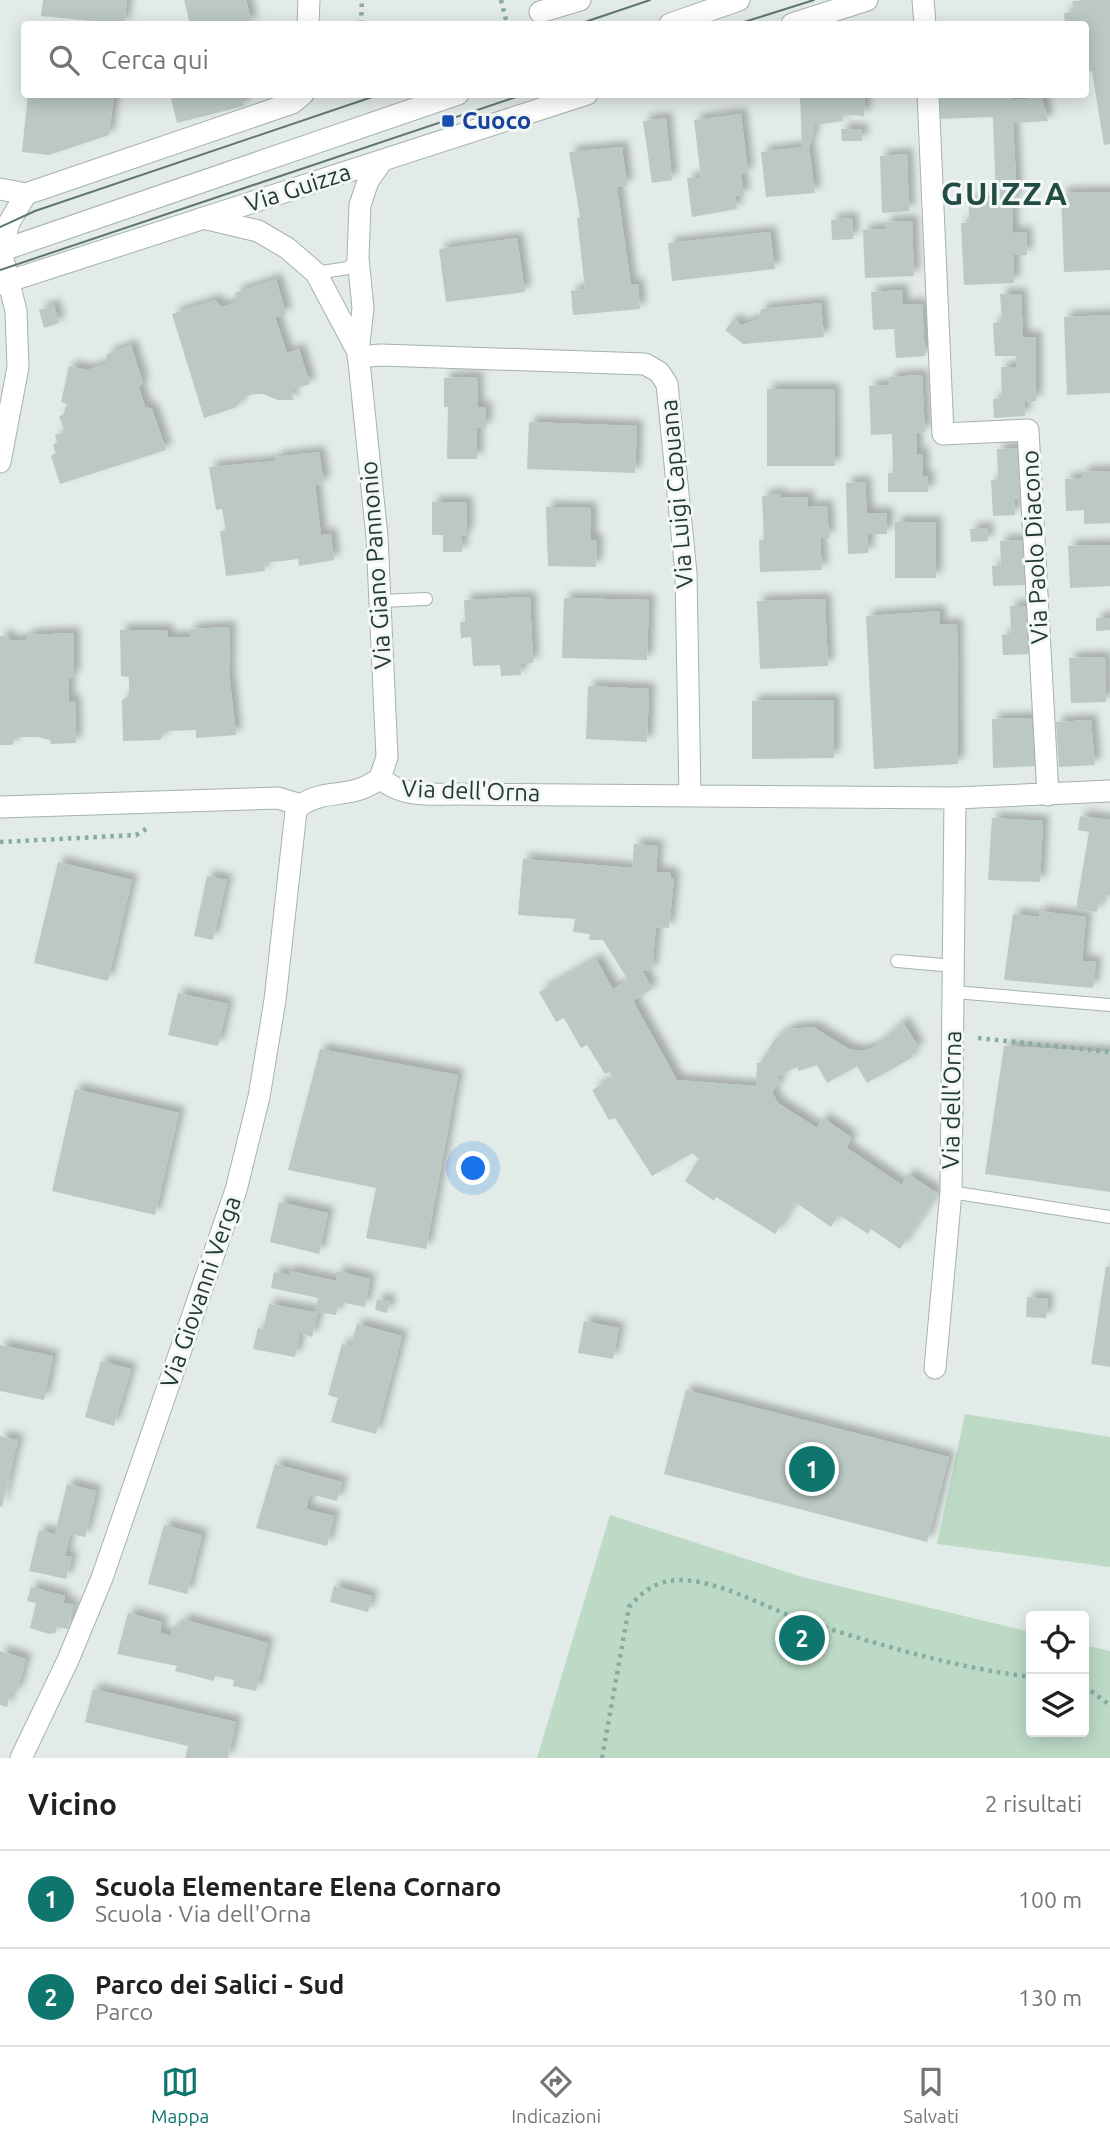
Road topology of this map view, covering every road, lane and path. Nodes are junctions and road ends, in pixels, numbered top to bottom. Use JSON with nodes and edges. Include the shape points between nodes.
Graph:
{"nodes":[{"id":1,"x":309,"y":0,"type":"edge"},
{"id":2,"x":362,"y":0,"type":"edge"},
{"id":3,"x":501,"y":0,"type":"edge"},
{"id":4,"x":580,"y":0,"type":"edge"},
{"id":5,"x":739,"y":0,"type":"edge"},
{"id":6,"x":810,"y":0,"type":"edge"},
{"id":7,"x":867,"y":0,"type":"edge"},
{"id":8,"x":923,"y":0,"type":"edge"},
{"id":9,"x":538,"y":6,"type":"edge"},
{"id":10,"x":308,"y":21,"type":"edge"},
{"id":11,"x":361,"y":21,"type":"edge"},
{"id":12,"x":506,"y":21,"type":"edge"},
{"id":13,"x":679,"y":21,"type":"edge"},
{"id":14,"x":788,"y":21,"type":"edge"},
{"id":15,"x":801,"y":21,"type":"edge"},
{"id":16,"x":925,"y":21,"type":"edge"},
{"id":17,"x":296,"y":98,"type":"edge"},
{"id":18,"x":446,"y":98,"type":"edge"},
{"id":19,"x":575,"y":98,"type":"edge"},
{"id":20,"x":928,"y":98,"type":"edge"},
{"id":21,"x":382,"y":161,"type":"junction"},
{"id":22,"x":0,"y":189,"type":"edge"},
{"id":23,"x":26,"y":194,"type":"junction"},
{"id":24,"x":203,"y":218,"type":"junction"},
{"id":25,"x":0,"y":251,"type":"edge"},
{"id":26,"x":358,"y":258,"type":"junction"},
{"id":27,"x":316,"y":273,"type":"junction"},
{"id":28,"x":5,"y":282,"type":"edge"},
{"id":29,"x":358,"y":354,"type":"junction"},
{"id":30,"x":0,"y":462,"type":"edge"},
{"id":31,"x":426,"y":599,"type":"dead end"},
{"id":32,"x":381,"y":601,"type":"junction"},
{"id":33,"x":380,"y":778,"type":"junction"},
{"id":34,"x":1110,"y":791,"type":"edge"},
{"id":35,"x":1048,"y":795,"type":"junction"},
{"id":36,"x":690,"y":796,"type":"junction"},
{"id":37,"x":955,"y":798,"type":"junction"},
{"id":38,"x":301,"y":805,"type":"junction"},
{"id":39,"x":0,"y":807,"type":"edge"},
{"id":40,"x":898,"y":961,"type":"dead end"},
{"id":41,"x":954,"y":966,"type":"junction"},
{"id":42,"x":954,"y":992,"type":"junction"},
{"id":43,"x":1110,"y":1005,"type":"edge"},
{"id":44,"x":970,"y":1037,"type":"dead end"},
{"id":45,"x":1110,"y":1052,"type":"edge"},
{"id":46,"x":951,"y":1192,"type":"junction"},
{"id":47,"x":1110,"y":1217,"type":"edge"},
{"id":48,"x":935,"y":1368,"type":"dead end"},
{"id":49,"x":1026,"y":1676,"type":"edge"},
{"id":50,"x":1089,"y":1690,"type":"edge"},
{"id":51,"x":1110,"y":1705,"type":"edge"},
{"id":52,"x":20,"y":1758,"type":"edge"},
{"id":53,"x":602,"y":1758,"type":"edge"}],
"edges":[{"from":1,"to":10,"type":"street"},
{"from":2,"to":11,"type":"path"},
{"from":3,"to":12,"type":"path"},
{"from":4,"to":9,"type":"street"},
{"from":5,"to":13,"type":"street"},
{"from":6,"to":14,"type":"street"},
{"from":7,"to":15,"type":"street"},
{"from":8,"to":16,"type":"street"},
{"from":17,"to":23,"type":"street"},
{"from":18,"to":25,"type":"street","name":"Via Guizza"},
{"from":19,"to":21,"type":"street","name":"Via Guizza"},
{"from":20,"to":35,"type":"street","name":"Via Paolo Diacono","via":[[943,434],[1028,430]]},
{"from":21,"to":24,"type":"street","name":"Via Guizza"},
{"from":21,"to":26,"type":"street","name":"Via Giano Pannonio","via":[[368,181],[360,205]]},
{"from":22,"to":23,"type":"street"},
{"from":23,"to":25,"type":"street"},
{"from":24,"to":27,"type":"street","name":"Via Giano Pannonio","via":[[258,231]]},
{"from":24,"to":28,"type":"street","name":"Via Guizza"},
{"from":25,"to":28,"type":"street"},
{"from":26,"to":27,"type":"lane","via":[[348,268]]},
{"from":26,"to":29,"type":"street","name":"Via Giano Pannonio","via":[[363,308]]},
{"from":27,"to":29,"type":"street","name":"Via Giano Pannonio"},
{"from":28,"to":30,"type":"street","via":[[17,323],[18,367]]},
{"from":29,"to":32,"type":"street","name":"Via Giano Pannonio"},
{"from":29,"to":36,"type":"street","name":"Via Luigi Capuana","via":[[645,364],[659,372],[667,384],[686,573]]},
{"from":31,"to":32,"type":"lane"},
{"from":32,"to":33,"type":"street","name":"Via Giano Pannonio","via":[[387,757]]},
{"from":33,"to":36,"type":"street","name":"Via dell'Orna","via":[[393,789],[409,793]]},
{"from":33,"to":38,"type":"street","name":"Via dell'Orna","via":[[364,790],[314,796]]},
{"from":34,"to":35,"type":"street","name":"Via dell'Orna"},
{"from":35,"to":37,"type":"street","name":"Via dell'Orna"},
{"from":36,"to":37,"type":"street","name":"Via dell'Orna"},
{"from":37,"to":41,"type":"street","name":"Via dell'Orna"},
{"from":38,"to":39,"type":"street","via":[[278,798]]},
{"from":38,"to":52,"type":"street","name":"Via Giovanni Verga","via":[[296,811],[263,1073],[236,1190],[102,1578]]},
{"from":40,"to":41,"type":"lane"},
{"from":41,"to":42,"type":"street","name":"Via dell'Orna"},
{"from":42,"to":43,"type":"lane"},
{"from":42,"to":46,"type":"street","name":"Via dell'Orna"},
{"from":44,"to":45,"type":"path"},
{"from":46,"to":47,"type":"lane","name":"Via dell'Orna"},
{"from":46,"to":48,"type":"street","name":"Via dell'Orna"},
{"from":49,"to":53,"type":"path","via":[[938,1661],[797,1618],[698,1581],[659,1583],[629,1607]]},
{"from":50,"to":51,"type":"path"}]}
